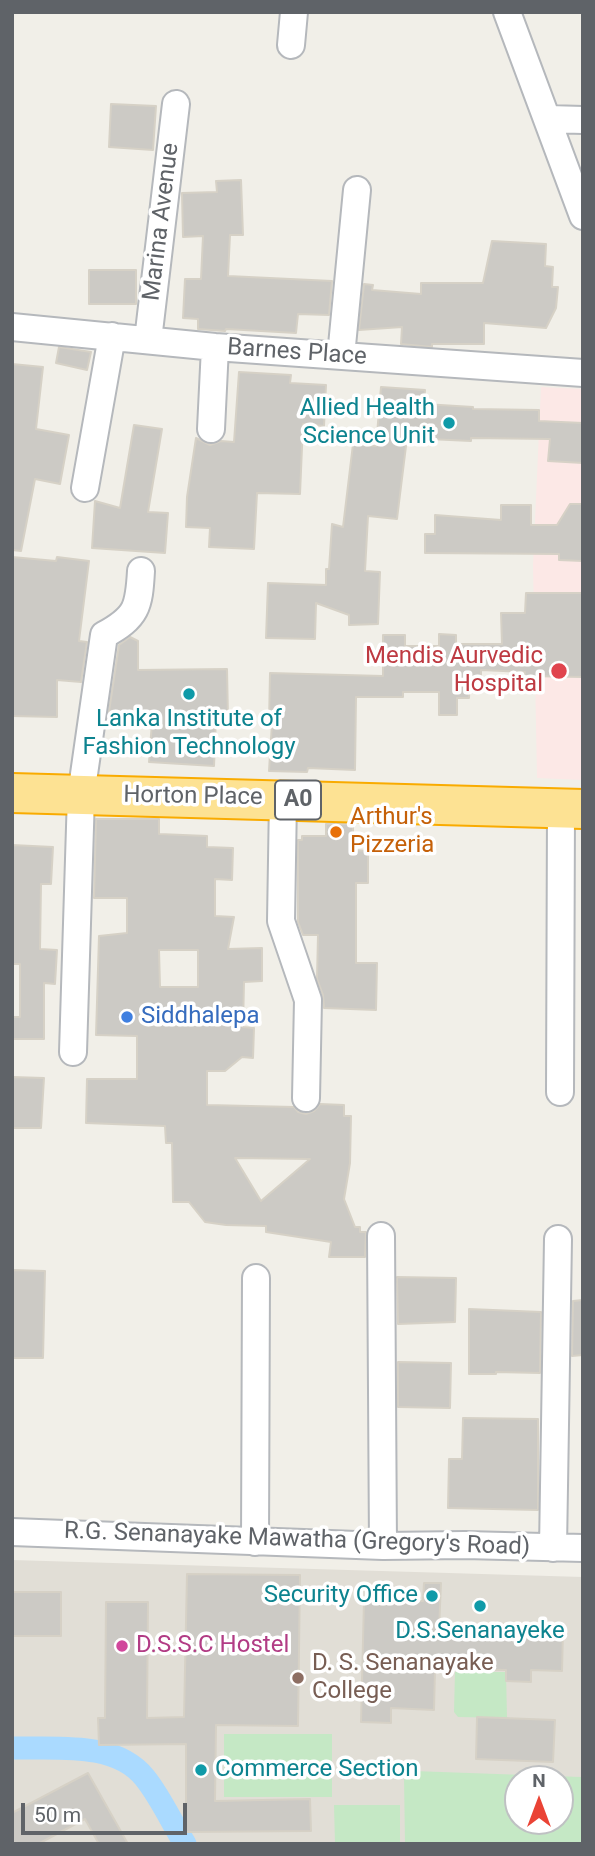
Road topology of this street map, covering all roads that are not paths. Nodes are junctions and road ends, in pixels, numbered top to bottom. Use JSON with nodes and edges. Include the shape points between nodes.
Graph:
{"nodes":[{"id":1,"x":294,"y":12,"type":"edge"},
{"id":2,"x":507,"y":12,"type":"edge"},
{"id":3,"x":290,"y":45,"type":"dead end"},
{"id":4,"x":176,"y":104,"type":"dead end"},
{"id":5,"x":548,"y":120,"type":"junction"},
{"id":6,"x":583,"y":120,"type":"edge"},
{"id":7,"x":357,"y":190,"type":"dead end"},
{"id":8,"x":583,"y":216,"type":"edge"},
{"id":9,"x":12,"y":327,"type":"edge"},
{"id":10,"x":112,"y":336,"type":"junction"},
{"id":11,"x":148,"y":340,"type":"junction"},
{"id":12,"x":215,"y":347,"type":"junction"},
{"id":13,"x":341,"y":356,"type":"junction"},
{"id":14,"x":583,"y":373,"type":"edge"},
{"id":15,"x":211,"y":429,"type":"dead end"},
{"id":16,"x":85,"y":488,"type":"dead end"},
{"id":17,"x":141,"y":571,"type":"dead end"},
{"id":18,"x":12,"y":793,"type":"edge"},
{"id":19,"x":81,"y":795,"type":"junction"},
{"id":20,"x":283,"y":799,"type":"junction"},
{"id":21,"x":572,"y":808,"type":"edge"},
{"id":22,"x":74,"y":1052,"type":"dead end"},
{"id":23,"x":560,"y":1092,"type":"dead end"},
{"id":24,"x":306,"y":1098,"type":"dead end"},
{"id":25,"x":381,"y":1236,"type":"dead end"},
{"id":26,"x":558,"y":1239,"type":"dead end"},
{"id":27,"x":256,"y":1278,"type":"dead end"},
{"id":28,"x":12,"y":1532,"type":"edge"},
{"id":29,"x":256,"y":1542,"type":"junction"},
{"id":30,"x":383,"y":1546,"type":"junction"},
{"id":31,"x":553,"y":1548,"type":"junction"},
{"id":32,"x":583,"y":1548,"type":"edge"}],
"edges":[{"from":1,"to":3,"type":"street"},
{"from":2,"to":5,"type":"street"},
{"from":4,"to":11,"type":"street","name":"Marina Avenue"},
{"from":5,"to":6,"type":"street"},
{"from":5,"to":8,"type":"street"},
{"from":7,"to":13,"type":"street"},
{"from":9,"to":10,"type":"street","name":"Barnes Place"},
{"from":10,"to":11,"type":"street","name":"Barnes Place"},
{"from":10,"to":16,"type":"street"},
{"from":11,"to":12,"type":"street","name":"Barnes Place"},
{"from":12,"to":13,"type":"street","name":"Barnes Place"},
{"from":12,"to":15,"type":"street"},
{"from":13,"to":14,"type":"street","name":"Barnes Place"},
{"from":17,"to":19,"type":"street","via":[[140,601],[124,624],[104,635]]},
{"from":18,"to":19,"type":"highway","name":"Horton Place","number":"A0"},
{"from":19,"to":20,"type":"highway","name":"Horton Place","number":"A0"},
{"from":19,"to":22,"type":"street"},
{"from":20,"to":21,"type":"highway","name":"Horton Place","number":"A0"},
{"from":20,"to":24,"type":"street","via":[[281,921],[308,1000]]},
{"from":21,"to":23,"type":"street"},
{"from":25,"to":30,"type":"street"},
{"from":26,"to":31,"type":"street"},
{"from":27,"to":29,"type":"street"},
{"from":28,"to":29,"type":"street","name":"R.G. Senanayake Mawatha (Gregory's Road)"},
{"from":29,"to":30,"type":"street","name":"R.G. Senanayake Mawatha (Gregory's Road)"},
{"from":30,"to":31,"type":"street","name":"R.G. Senanayake Mawatha (Gregory's Road)"},
{"from":31,"to":32,"type":"street","name":"R.G. Senanayake Mawatha (Gregory's Road)"}]}
